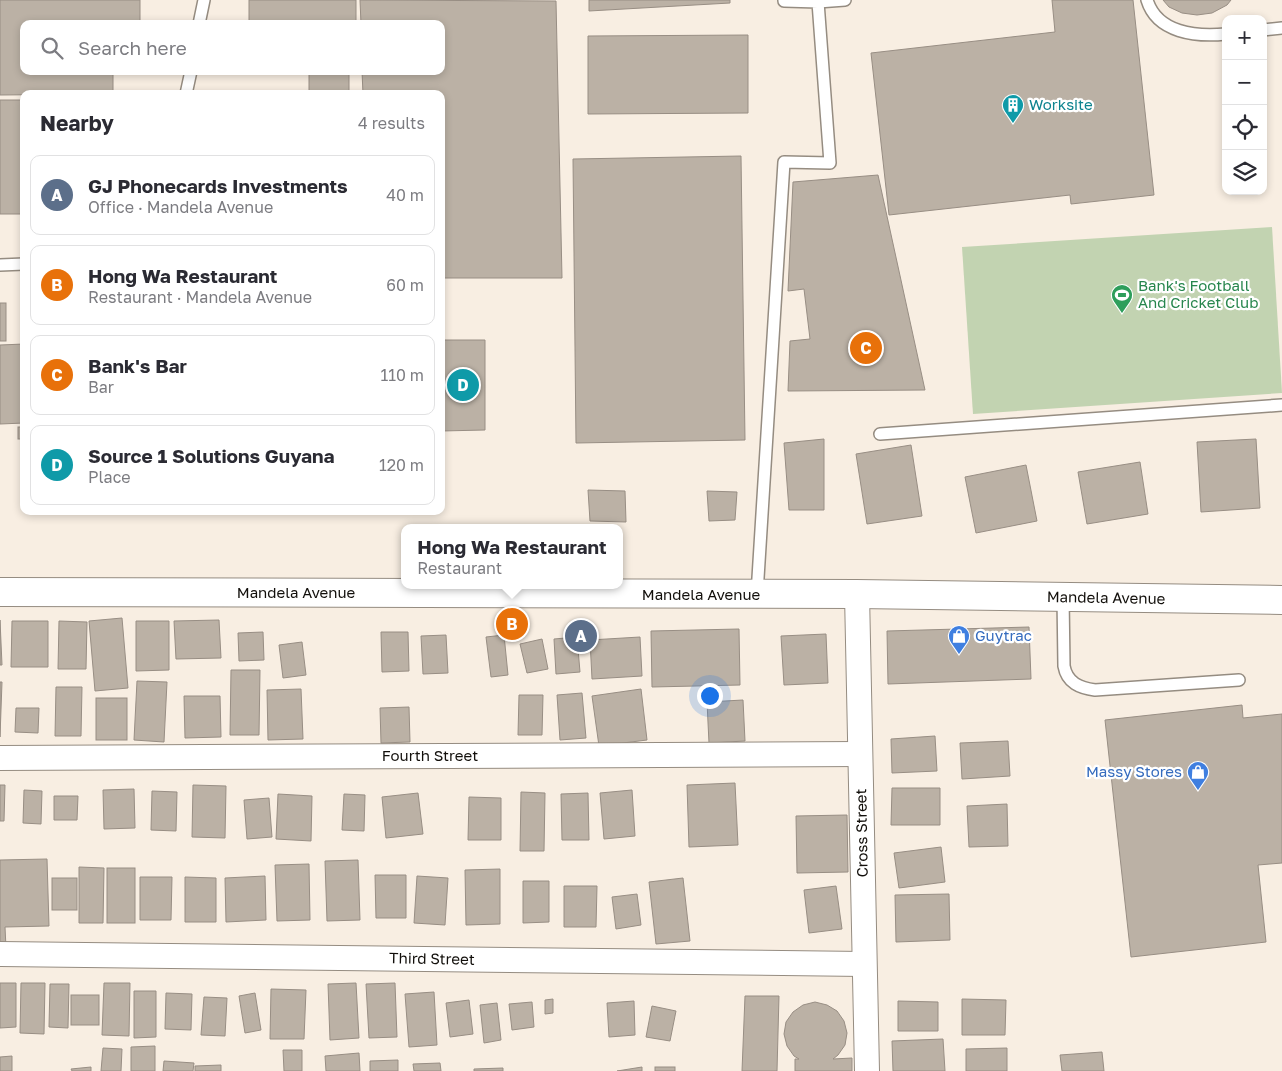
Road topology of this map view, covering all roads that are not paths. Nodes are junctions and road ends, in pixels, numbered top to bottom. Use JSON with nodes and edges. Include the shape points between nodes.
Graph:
{"nodes":[{"id":1,"x":204,"y":0,"type":"edge"},
{"id":2,"x":784,"y":0,"type":"edge"},
{"id":3,"x":845,"y":0,"type":"edge"},
{"id":4,"x":1147,"y":0,"type":"edge"},
{"id":5,"x":818,"y":2,"type":"junction"},
{"id":6,"x":200,"y":20,"type":"edge"},
{"id":7,"x":1282,"y":28,"type":"edge"},
{"id":8,"x":1267,"y":30,"type":"edge"},
{"id":9,"x":1222,"y":35,"type":"edge"},
{"id":10,"x":190,"y":75,"type":"edge"},
{"id":11,"x":187,"y":90,"type":"edge"},
{"id":12,"x":20,"y":264,"type":"edge"},
{"id":13,"x":0,"y":265,"type":"edge"},
{"id":14,"x":1282,"y":405,"type":"edge"},
{"id":15,"x":880,"y":434,"type":"dead end"},
{"id":16,"x":0,"y":592,"type":"edge"},
{"id":17,"x":857,"y":594,"type":"junction"},
{"id":18,"x":756,"y":595,"type":"junction"},
{"id":19,"x":1063,"y":597,"type":"junction"},
{"id":20,"x":1282,"y":600,"type":"edge"},
{"id":21,"x":1239,"y":680,"type":"dead end"},
{"id":22,"x":860,"y":754,"type":"junction"},
{"id":23,"x":0,"y":758,"type":"edge"},
{"id":24,"x":0,"y":954,"type":"edge"},
{"id":25,"x":864,"y":964,"type":"junction"},
{"id":26,"x":867,"y":1071,"type":"edge"}],
"edges":[{"from":1,"to":6,"type":"lane"},
{"from":2,"to":5,"type":"lane"},
{"from":3,"to":5,"type":"lane"},
{"from":4,"to":9,"type":"lane","via":[[1157,19],[1167,25],[1188,34]]},
{"from":5,"to":18,"type":"lane","via":[[830,162],[784,162]]},
{"from":7,"to":8,"type":"lane"},
{"from":10,"to":11,"type":"lane"},
{"from":12,"to":13,"type":"lane"},
{"from":14,"to":15,"type":"lane"},
{"from":16,"to":18,"type":"main road","name":"Mandela Avenue"},
{"from":17,"to":18,"type":"main road","name":"Mandela Avenue"},
{"from":17,"to":19,"type":"main road","name":"Mandela Avenue"},
{"from":17,"to":22,"type":"street","name":"Cross Street"},
{"from":19,"to":20,"type":"main road","name":"Mandela Avenue"},
{"from":19,"to":21,"type":"lane","via":[[1064,666],[1067,676],[1076,685],[1095,690]]},
{"from":22,"to":23,"type":"street","name":"Fourth Street"},
{"from":22,"to":25,"type":"street","name":"Cross Street"},
{"from":24,"to":25,"type":"street","name":"Third Street"},
{"from":25,"to":26,"type":"street","name":"Cross Street"}]}
